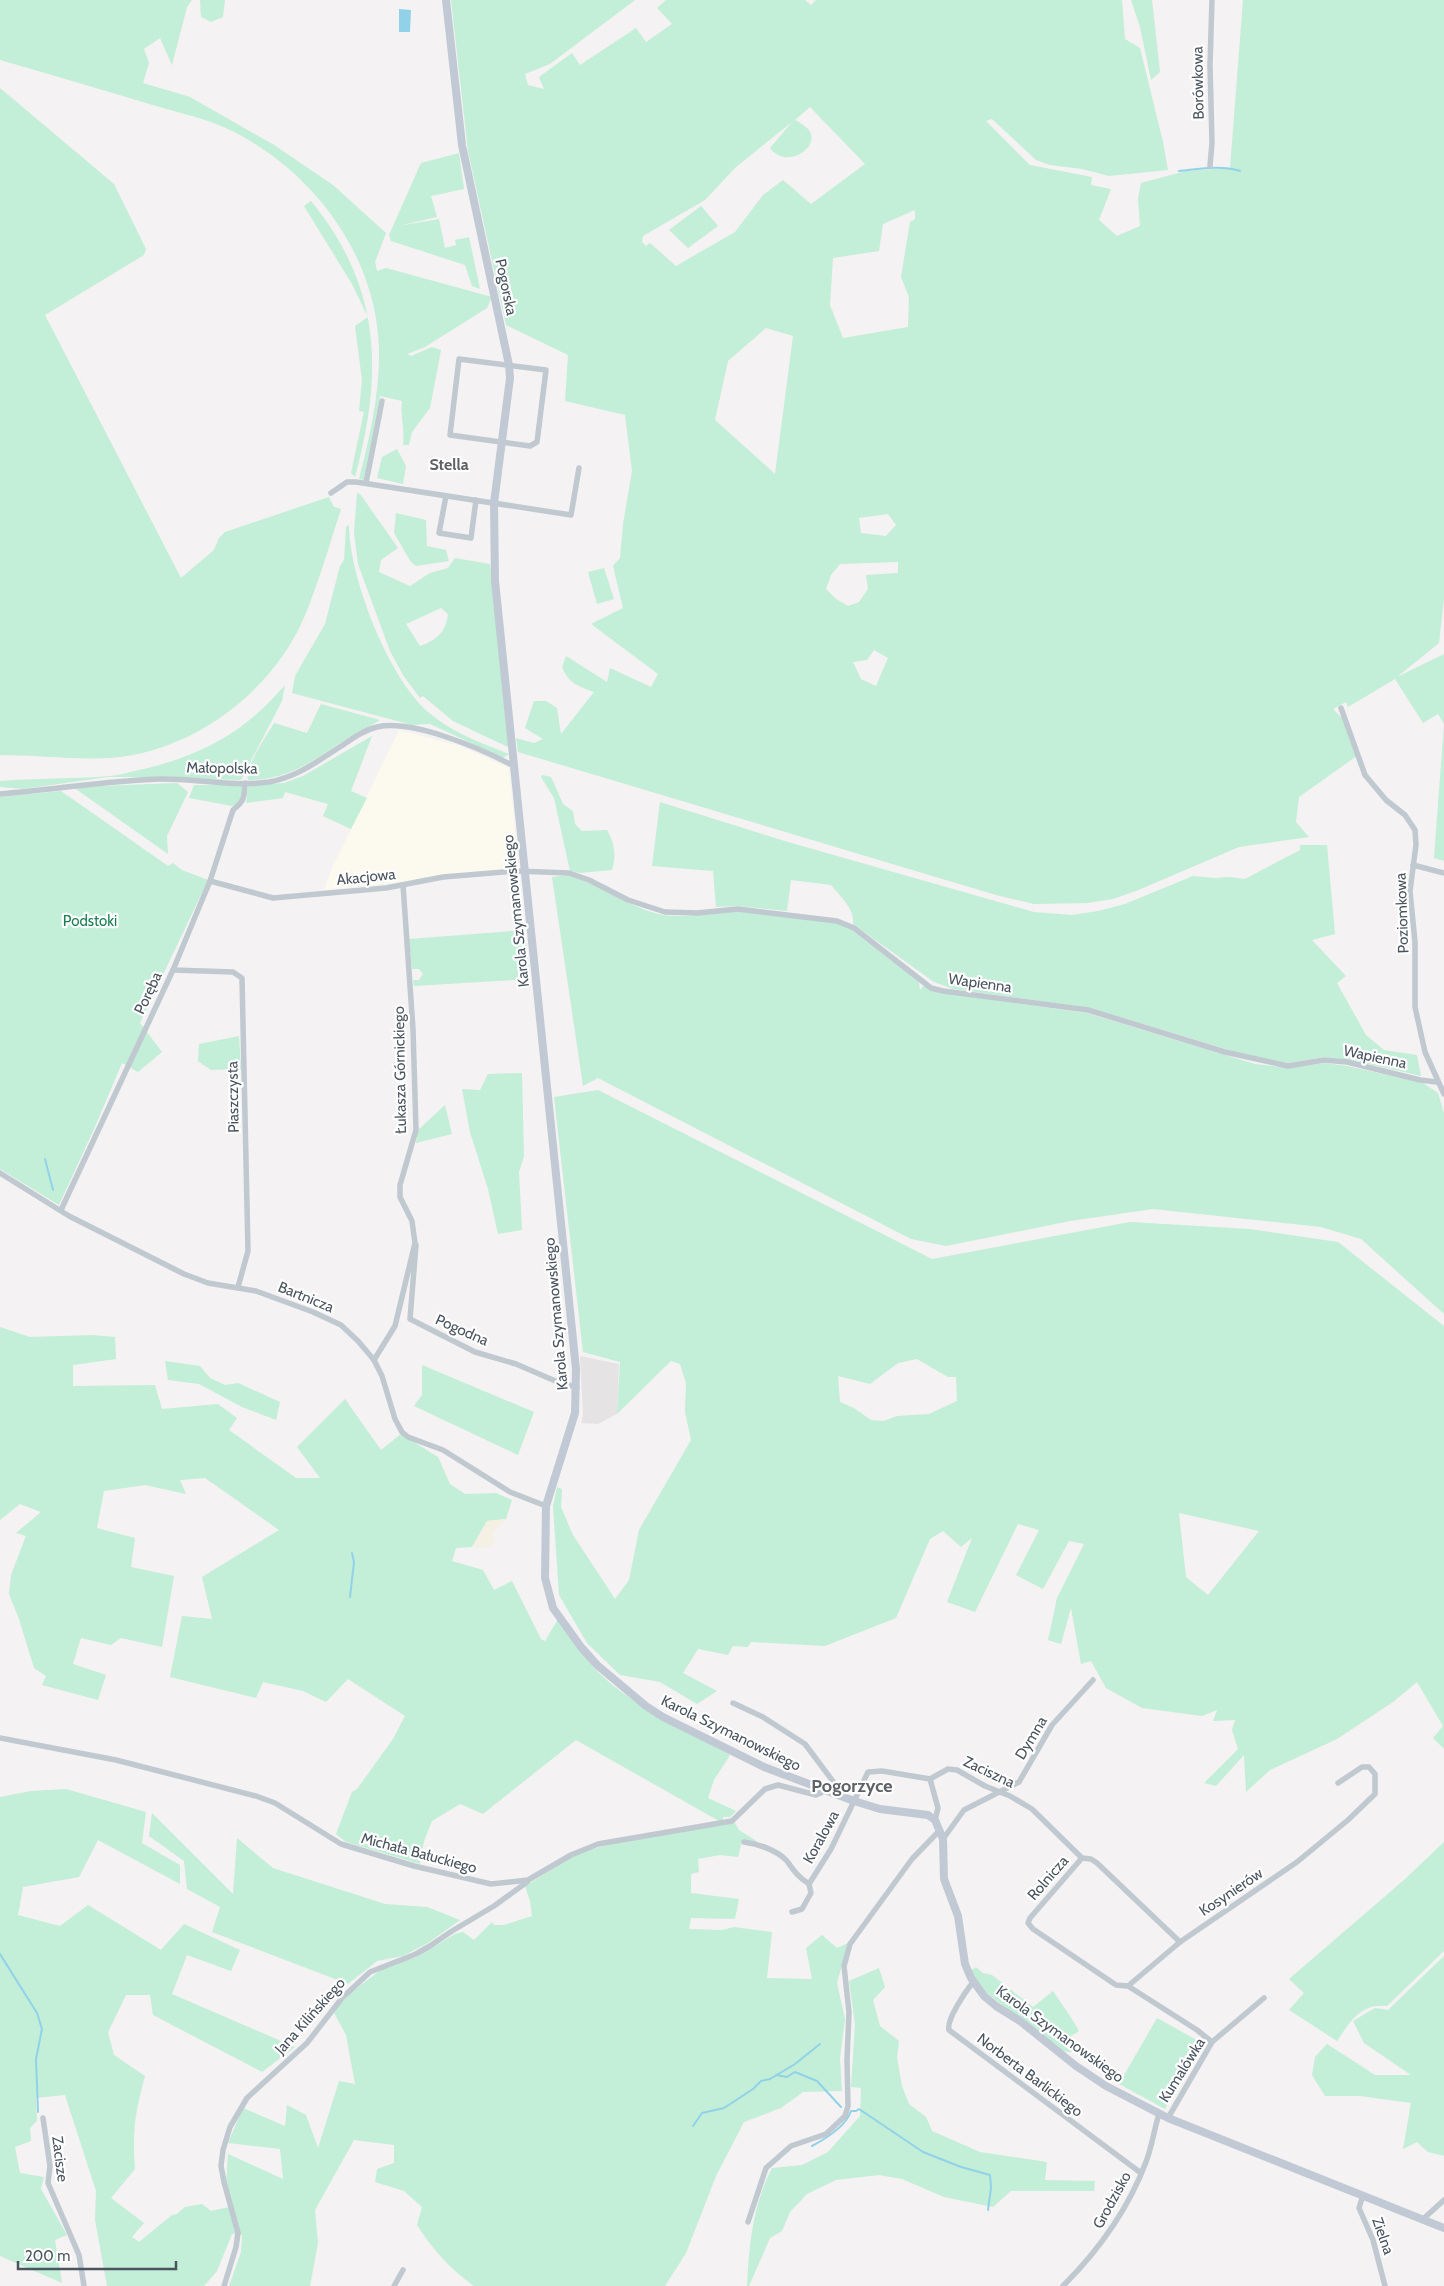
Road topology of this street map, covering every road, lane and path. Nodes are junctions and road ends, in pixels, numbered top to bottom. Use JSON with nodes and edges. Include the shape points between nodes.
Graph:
{"nodes":[{"id":1,"x":446,"y":0,"type":"edge"},
{"id":2,"x":1212,"y":0,"type":"edge"},
{"id":3,"x":1210,"y":166,"type":"dead end"},
{"id":4,"x":509,"y":365,"type":"junction"},
{"id":5,"x":382,"y":401,"type":"dead end"},
{"id":6,"x":502,"y":442,"type":"junction"},
{"id":7,"x":579,"y":468,"type":"dead end"},
{"id":8,"x":366,"y":483,"type":"junction"},
{"id":9,"x":331,"y":493,"type":"dead end"},
{"id":10,"x":446,"y":496,"type":"junction"},
{"id":11,"x":476,"y":500,"type":"junction"},
{"id":12,"x":494,"y":503,"type":"junction"},
{"id":13,"x":495,"y":582,"type":"joint"},
{"id":14,"x":1341,"y":708,"type":"dead end"},
{"id":15,"x":514,"y":764,"type":"junction"},
{"id":16,"x":245,"y":783,"type":"junction"},
{"id":17,"x":0,"y":794,"type":"edge"},
{"id":18,"x":1412,"y":865,"type":"junction"},
{"id":19,"x":526,"y":872,"type":"junction"},
{"id":20,"x":1444,"y":873,"type":"edge"},
{"id":21,"x":210,"y":881,"type":"junction"},
{"id":22,"x":403,"y":886,"type":"junction"},
{"id":23,"x":173,"y":970,"type":"junction"},
{"id":24,"x":1437,"y":1082,"type":"junction"},
{"id":25,"x":1444,"y":1094,"type":"edge"},
{"id":26,"x":0,"y":1173,"type":"edge"},
{"id":27,"x":61,"y":1210,"type":"junction"},
{"id":28,"x":415,"y":1243,"type":"junction"},
{"id":29,"x":238,"y":1287,"type":"junction"},
{"id":30,"x":374,"y":1360,"type":"junction"},
{"id":31,"x":577,"y":1387,"type":"junction"},
{"id":32,"x":546,"y":1506,"type":"junction"},
{"id":33,"x":1092,"y":1680,"type":"dead end"},
{"id":34,"x":733,"y":1703,"type":"dead end"},
{"id":35,"x":0,"y":1738,"type":"edge"},
{"id":36,"x":930,"y":1780,"type":"junction"},
{"id":37,"x":1338,"y":1783,"type":"dead end"},
{"id":38,"x":822,"y":1790,"type":"junction"},
{"id":39,"x":999,"y":1792,"type":"junction"},
{"id":40,"x":838,"y":1795,"type":"junction"},
{"id":41,"x":854,"y":1801,"type":"junction"},
{"id":42,"x":935,"y":1820,"type":"junction"},
{"id":43,"x":940,"y":1830,"type":"junction"},
{"id":44,"x":943,"y":1839,"type":"junction"},
{"id":45,"x":744,"y":1842,"type":"dead end"},
{"id":46,"x":1082,"y":1858,"type":"junction"},
{"id":47,"x":528,"y":1880,"type":"junction"},
{"id":48,"x":809,"y":1884,"type":"junction"},
{"id":49,"x":792,"y":1912,"type":"dead end"},
{"id":50,"x":1180,"y":1942,"type":"junction"},
{"id":51,"x":973,"y":1982,"type":"junction"},
{"id":52,"x":1128,"y":1986,"type":"junction"},
{"id":53,"x":1264,"y":1998,"type":"dead end"},
{"id":54,"x":1212,"y":2042,"type":"junction"},
{"id":55,"x":1159,"y":2114,"type":"junction"},
{"id":56,"x":43,"y":2118,"type":"dead end"},
{"id":57,"x":1168,"y":2118,"type":"junction"},
{"id":58,"x":1141,"y":2173,"type":"junction"},
{"id":59,"x":1362,"y":2195,"type":"junction"},
{"id":60,"x":1444,"y":2200,"type":"edge"},
{"id":61,"x":1422,"y":2220,"type":"junction"},
{"id":62,"x":748,"y":2222,"type":"dead end"},
{"id":63,"x":1444,"y":2228,"type":"edge"},
{"id":64,"x":403,"y":2270,"type":"dead end"},
{"id":65,"x":84,"y":2286,"type":"edge"},
{"id":66,"x":224,"y":2286,"type":"edge"},
{"id":67,"x":394,"y":2286,"type":"edge"},
{"id":68,"x":1063,"y":2286,"type":"edge"},
{"id":69,"x":1385,"y":2286,"type":"edge"}],
"edges":[{"from":1,"to":4,"type":"street","name":"Pogorska","via":[[462,145]]},
{"from":2,"to":3,"type":"street","name":"Borówkowa"},
{"from":4,"to":6,"type":"street","name":"Pogorska"},
{"from":4,"to":6,"type":"street","via":[[546,370],[537,442],[530,446]]},
{"from":4,"to":6,"type":"street","via":[[459,359],[450,435]]},
{"from":5,"to":8,"type":"street"},
{"from":6,"to":12,"type":"street","name":"Pogorska"},
{"from":7,"to":12,"type":"street","via":[[571,515]]},
{"from":8,"to":9,"type":"street","via":[[347,482]]},
{"from":8,"to":10,"type":"street"},
{"from":10,"to":11,"type":"street"},
{"from":10,"to":11,"type":"street","via":[[439,533],[470,538]]},
{"from":11,"to":12,"type":"street"},
{"from":12,"to":13,"type":"street","name":"Pogorska"},
{"from":13,"to":15,"type":"street","name":"Karola Szymanowskiego"},
{"from":14,"to":18,"type":"street","name":"Poziomkowa","via":[[1358,762],[1374,788],[1411,822],[1416,836]]},
{"from":15,"to":16,"type":"street","name":"Małopolska","via":[[439,734],[390,726],[362,733],[302,772],[285,778]]},
{"from":15,"to":19,"type":"street","name":"Karola Szymanowskiego"},
{"from":16,"to":17,"type":"street","name":"Małopolska","via":[[164,779],[110,781]]},
{"from":16,"to":21,"type":"street","name":"Poręba","via":[[243,799],[233,810]]},
{"from":18,"to":20,"type":"street"},
{"from":18,"to":24,"type":"street","name":"Poziomkowa","via":[[1410,892],[1416,942],[1415,1007],[1423,1045]]},
{"from":19,"to":22,"type":"street","name":"Akacjowa","via":[[442,877]]},
{"from":19,"to":24,"type":"street","name":"Wapienna","via":[[569,873],[628,900],[665,912],[697,913],[738,908],[837,921],[854,928],[931,988],[943,991],[1088,1010],[1226,1052],[1288,1066],[1324,1060],[1347,1062]]},
{"from":19,"to":31,"type":"street","name":"Karola Szymanowskiego"},
{"from":21,"to":22,"type":"street","name":"Akacjowa","via":[[273,898]]},
{"from":21,"to":23,"type":"street","name":"Poręba"},
{"from":22,"to":28,"type":"street","name":"Łukasza Górnickiego","via":[[416,1130],[400,1185],[400,1197],[412,1222]]},
{"from":23,"to":27,"type":"street","name":"Poręba"},
{"from":23,"to":29,"type":"street","name":"Piaszczysta","via":[[233,972],[242,978],[248,1251]]},
{"from":24,"to":25,"type":"street"},
{"from":26,"to":27,"type":"street","name":"Bartnicza"},
{"from":27,"to":29,"type":"street","name":"Bartnicza","via":[[198,1279]]},
{"from":28,"to":30,"type":"street","name":"Łukasza Górnickiego","via":[[395,1326]]},
{"from":28,"to":31,"type":"street","name":"Pogodna","via":[[410,1319],[476,1352]]},
{"from":29,"to":30,"type":"street","name":"Bartnicza","via":[[288,1302],[340,1325]]},
{"from":30,"to":32,"type":"street","name":"Bartnicza","via":[[402,1432],[443,1450],[510,1492]]},
{"from":31,"to":32,"type":"street","name":"Karola Szymanowskiego","via":[[572,1424]]},
{"from":32,"to":38,"type":"street","name":"Karola Szymanowskiego","via":[[545,1578],[548,1594],[553,1608],[597,1665],[663,1717],[764,1767]]},
{"from":33,"to":39,"type":"street","name":"Dymna","via":[[1052,1725],[1024,1776]]},
{"from":34,"to":40,"type":"street","via":[[763,1717],[805,1744],[838,1788]]},
{"from":35,"to":47,"type":"street","name":"Michała Bałuckiego","via":[[116,1760],[256,1796],[275,1803],[341,1844],[396,1861],[480,1882]]},
{"from":36,"to":39,"type":"street","name":"Zaciszna","via":[[948,1768]]},
{"from":36,"to":41,"type":"street","via":[[882,1771],[868,1772]]},
{"from":36,"to":42,"type":"street","via":[[938,1808]]},
{"from":37,"to":50,"type":"street","name":"Kosynierów","via":[[1362,1767],[1369,1767],[1375,1774],[1375,1794],[1297,1862]]},
{"from":38,"to":40,"type":"street","name":"Karola Szymanowskiego"},
{"from":38,"to":47,"type":"street","name":"Michała Bałuckiego","via":[[816,1795],[773,1786],[765,1789],[732,1821],[598,1844],[571,1854]]},
{"from":39,"to":44,"type":"street","name":"Dymna","via":[[964,1810]]},
{"from":39,"to":46,"type":"street","name":"Zaciszna","via":[[1032,1809]]},
{"from":40,"to":41,"type":"street","name":"Karola Szymanowskiego"},
{"from":41,"to":42,"type":"street","name":"Karola Szymanowskiego","via":[[880,1809],[928,1815]]},
{"from":41,"to":48,"type":"street","name":"Koralowa","via":[[832,1849]]},
{"from":42,"to":43,"type":"street","name":"Karola Szymanowskiego"},
{"from":43,"to":44,"type":"street","name":"Karola Szymanowskiego"},
{"from":43,"to":62,"type":"street","via":[[912,1859],[846,1955],[844,1966],[850,2028],[845,2116],[826,2134],[791,2146],[766,2168]]},
{"from":44,"to":51,"type":"street","name":"Karola Szymanowskiego","via":[[944,1879],[958,1916],[965,1964]]},
{"from":45,"to":48,"type":"street","name":"Koralowa","via":[[779,1854],[796,1875]]},
{"from":46,"to":50,"type":"street","name":"Rolnicza","via":[[1097,1863]]},
{"from":46,"to":52,"type":"street","name":"Rolnicza","via":[[1028,1923],[1116,1985]]},
{"from":47,"to":66,"type":"street","name":"Jana Kilińskiego","via":[[494,1906],[430,1946],[382,1966],[362,1979],[342,1998],[307,2043],[247,2098],[230,2128],[223,2150],[222,2166],[238,2233]]},
{"from":48,"to":49,"type":"street","name":"Koralowa","via":[[811,1893],[802,1909]]},
{"from":50,"to":52,"type":"street","name":"Kosynierów"},
{"from":51,"to":55,"type":"street","name":"Karola Szymanowskiego","via":[[996,2006],[1076,2066],[1108,2088]]},
{"from":51,"to":58,"type":"street","name":"Norberta Barlickiego","via":[[951,2017],[949,2030]]},
{"from":52,"to":54,"type":"street"},
{"from":53,"to":54,"type":"street","name":"Kumalówka"},
{"from":54,"to":57,"type":"street","name":"Kumalówka"},
{"from":55,"to":57,"type":"street","name":"Karola Szymanowskiego"},
{"from":55,"to":58,"type":"street","name":"Grodzisko"},
{"from":56,"to":65,"type":"street","name":"Zacisze","via":[[50,2166],[48,2182],[79,2255]]},
{"from":57,"to":59,"type":"street","name":"Karola Szymanowskiego"},
{"from":58,"to":68,"type":"street","name":"Grodzisko","via":[[1104,2240]]},
{"from":59,"to":61,"type":"street","name":"Karola Szymanowskiego"},
{"from":59,"to":69,"type":"street","name":"Zielna","via":[[1359,2208],[1373,2240]]},
{"from":60,"to":61,"type":"street"},
{"from":61,"to":63,"type":"street","name":"Karola Szymanowskiego"},
{"from":64,"to":67,"type":"street"}]}
